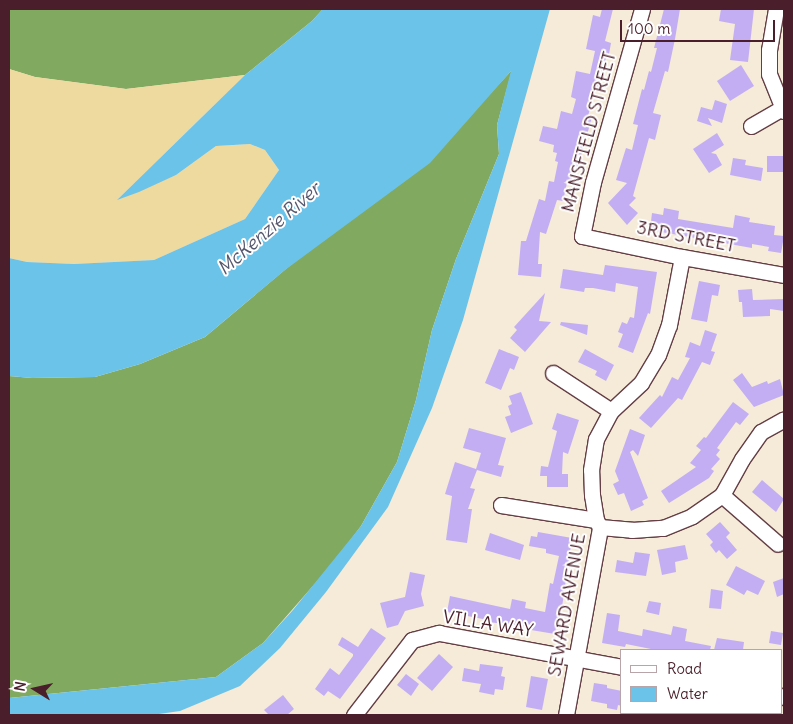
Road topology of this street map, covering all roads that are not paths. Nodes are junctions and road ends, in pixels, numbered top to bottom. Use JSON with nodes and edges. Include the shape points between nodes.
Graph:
{"nodes":[{"id":1,"x":642,"y":9,"type":"edge"},
{"id":2,"x":776,"y":9,"type":"edge"},
{"id":3,"x":783,"y":109,"type":"edge"},
{"id":4,"x":751,"y":126,"type":"dead end"},
{"id":5,"x":582,"y":236,"type":"joint"},
{"id":6,"x":682,"y":257,"type":"junction"},
{"id":7,"x":784,"y":275,"type":"edge"},
{"id":8,"x":553,"y":373,"type":"dead end"},
{"id":9,"x":611,"y":411,"type":"junction"},
{"id":10,"x":784,"y":419,"type":"edge"},
{"id":11,"x":722,"y":495,"type":"junction"},
{"id":12,"x":501,"y":506,"type":"dead end"},
{"id":13,"x":598,"y":524,"type":"junction"},
{"id":14,"x":778,"y":544,"type":"dead end"},
{"id":15,"x":576,"y":658,"type":"junction"},
{"id":16,"x":620,"y":667,"type":"edge"},
{"id":17,"x":354,"y":715,"type":"edge"},
{"id":18,"x":566,"y":715,"type":"edge"}],
"edges":[{"from":1,"to":5,"type":"street","name":"MANSFIELD STREET"},
{"from":2,"to":3,"type":"street","via":[[769,50],[769,74]]},
{"from":3,"to":4,"type":"street"},
{"from":5,"to":6,"type":"street","name":"3RD STREET"},
{"from":6,"to":7,"type":"street","name":"3RD STREET"},
{"from":6,"to":9,"type":"street","name":"SEWARD AVENUE","via":[[669,325],[658,355],[641,383]]},
{"from":8,"to":9,"type":"street"},
{"from":9,"to":13,"type":"street","name":"SEWARD AVENUE","via":[[596,439],[592,470],[592,495]]},
{"from":10,"to":11,"type":"street","via":[[761,432]]},
{"from":11,"to":13,"type":"street","via":[[692,516],[663,528],[632,530]]},
{"from":11,"to":14,"type":"street"},
{"from":12,"to":13,"type":"street"},
{"from":13,"to":15,"type":"street","name":"SEWARD AVENUE"},
{"from":15,"to":16,"type":"street","name":"VILLA WAY"},
{"from":15,"to":17,"type":"street","name":"VILLA WAY","via":[[439,633],[412,640]]},
{"from":15,"to":18,"type":"street","name":"SEWARD AVENUE"}]}
